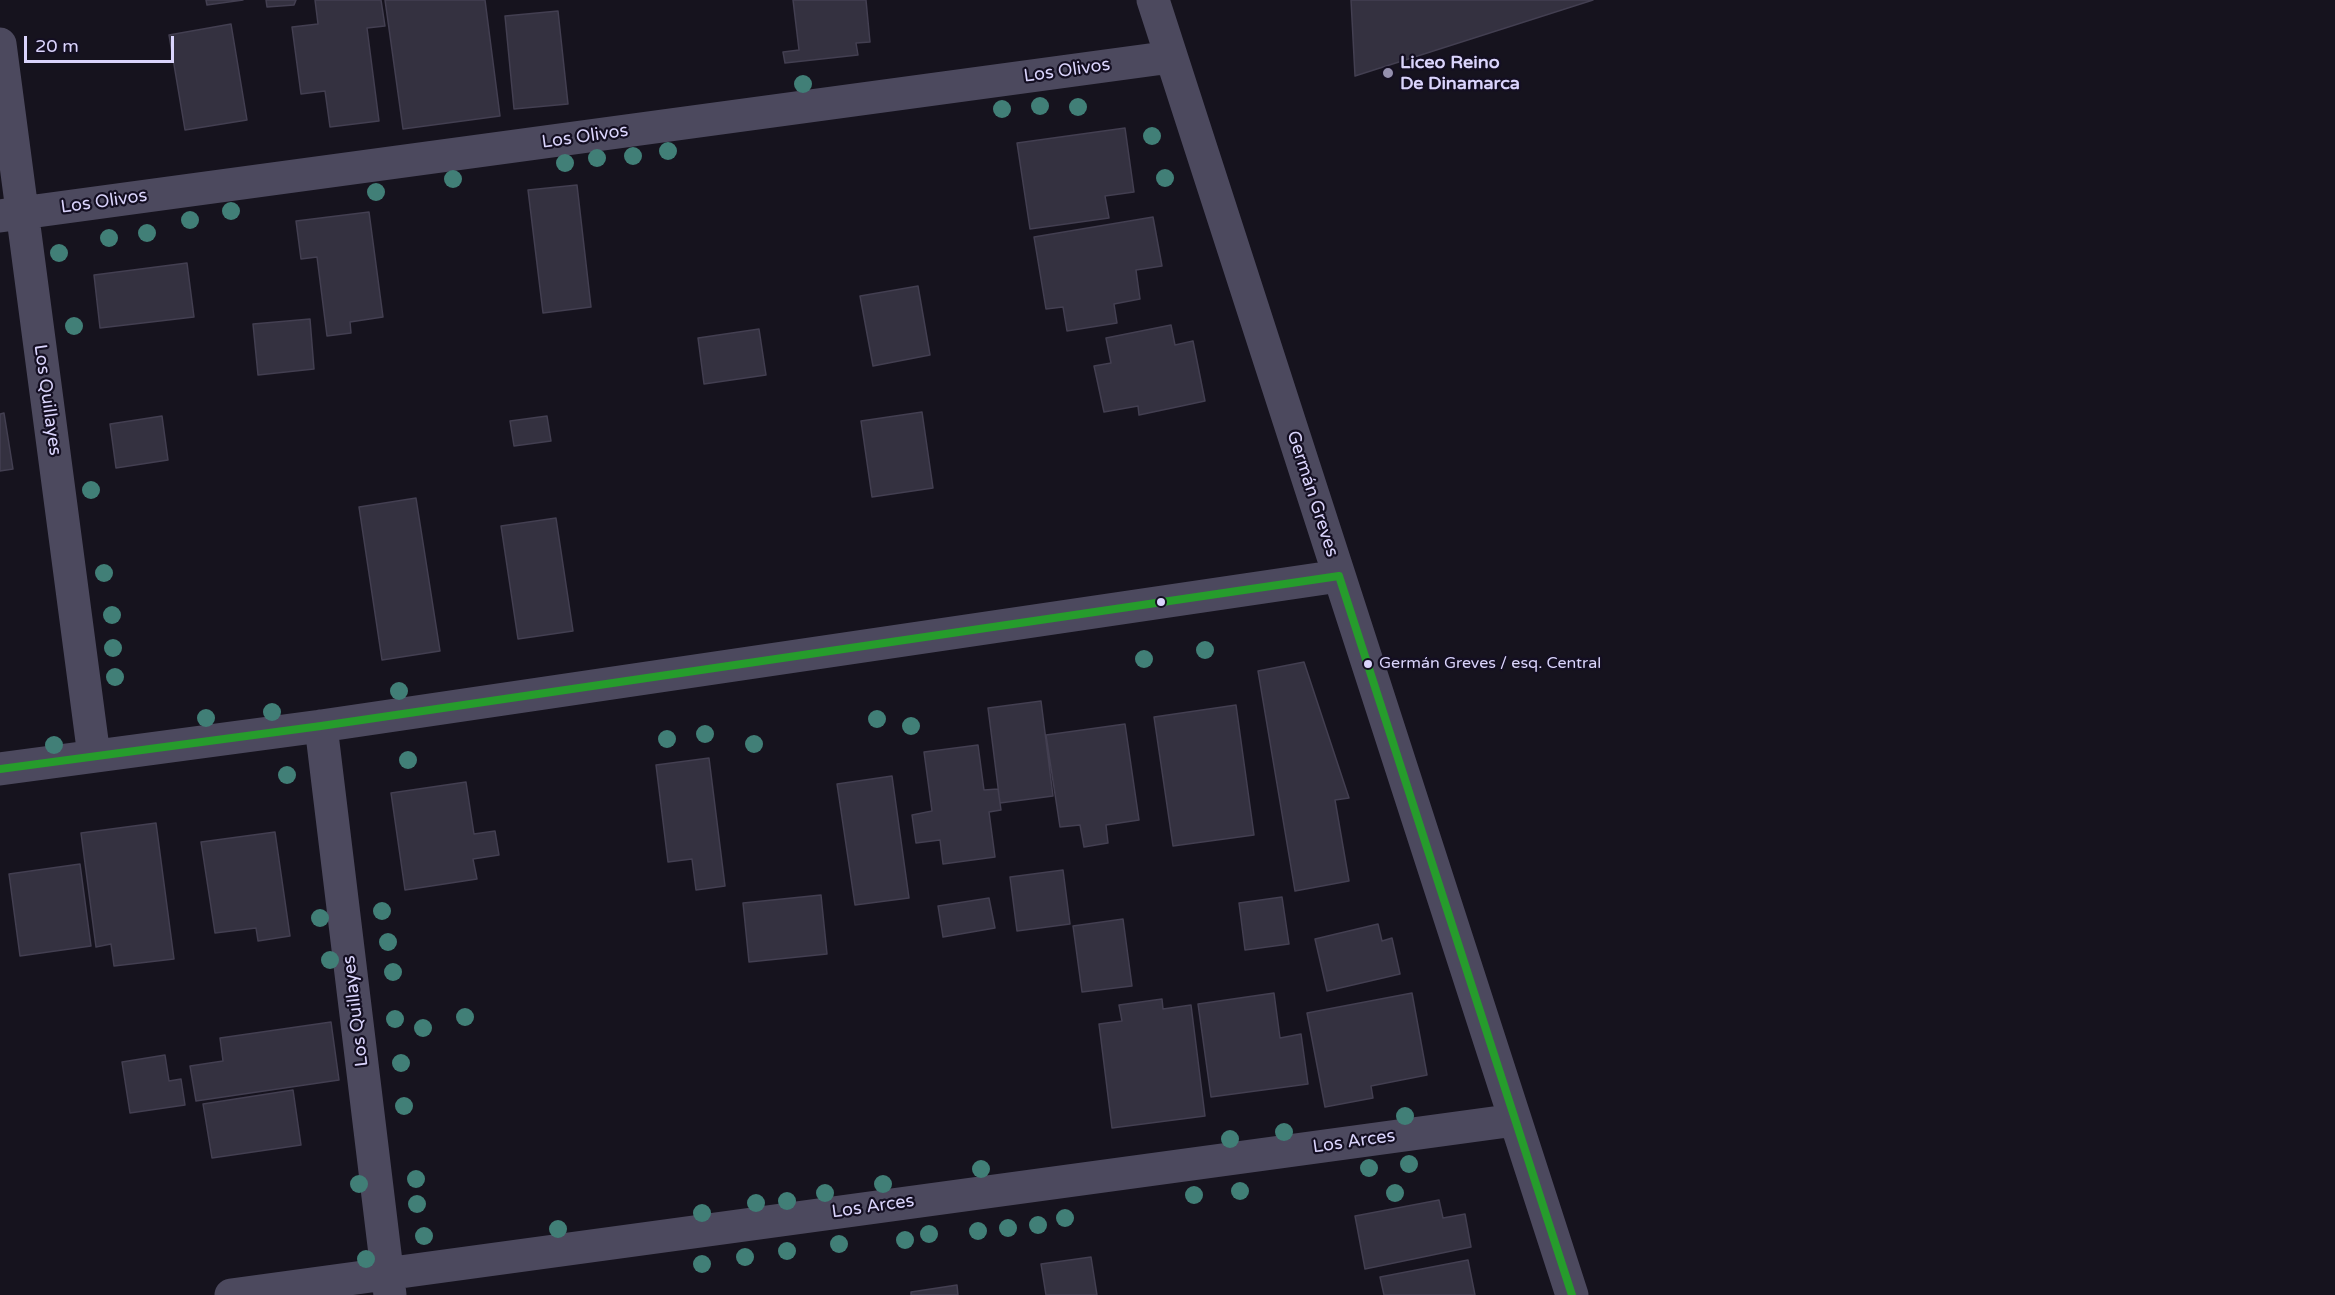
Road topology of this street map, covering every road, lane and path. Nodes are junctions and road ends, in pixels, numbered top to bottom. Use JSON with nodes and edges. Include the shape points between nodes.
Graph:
{"nodes":[{"id":1,"x":1153,"y":0,"type":"edge"},
{"id":2,"x":0,"y":44,"type":"edge"},
{"id":3,"x":1171,"y":57,"type":"junction"},
{"id":4,"x":11,"y":215,"type":"edge"},
{"id":5,"x":1339,"y":576,"type":"junction"},
{"id":6,"x":321,"y":726,"type":"junction"},
{"id":7,"x":94,"y":756,"type":"junction"},
{"id":8,"x":0,"y":769,"type":"edge"},
{"id":9,"x":1515,"y":1120,"type":"junction"},
{"id":10,"x":389,"y":1284,"type":"edge"},
{"id":11,"x":231,"y":1295,"type":"edge"},
{"id":12,"x":1572,"y":1295,"type":"edge"}],
"edges":[{"from":1,"to":3,"type":"street","name":"Germán Greves"},
{"from":2,"to":4,"type":"street","name":"Los Quillayes"},
{"from":3,"to":4,"type":"street","name":"Los Olivos"},
{"from":3,"to":5,"type":"street","name":"Germán Greves"},
{"from":4,"to":7,"type":"street","name":"Los Quillayes"},
{"from":5,"to":6,"type":"street"},
{"from":5,"to":9,"type":"street","name":"Germán Greves"},
{"from":6,"to":7,"type":"street"},
{"from":6,"to":10,"type":"street","name":"Los Quillayes"},
{"from":7,"to":8,"type":"street"},
{"from":9,"to":10,"type":"street","name":"Los Arces"},
{"from":9,"to":12,"type":"street","name":"Germán Greves"},
{"from":10,"to":11,"type":"street","name":"Los Arces"}]}
